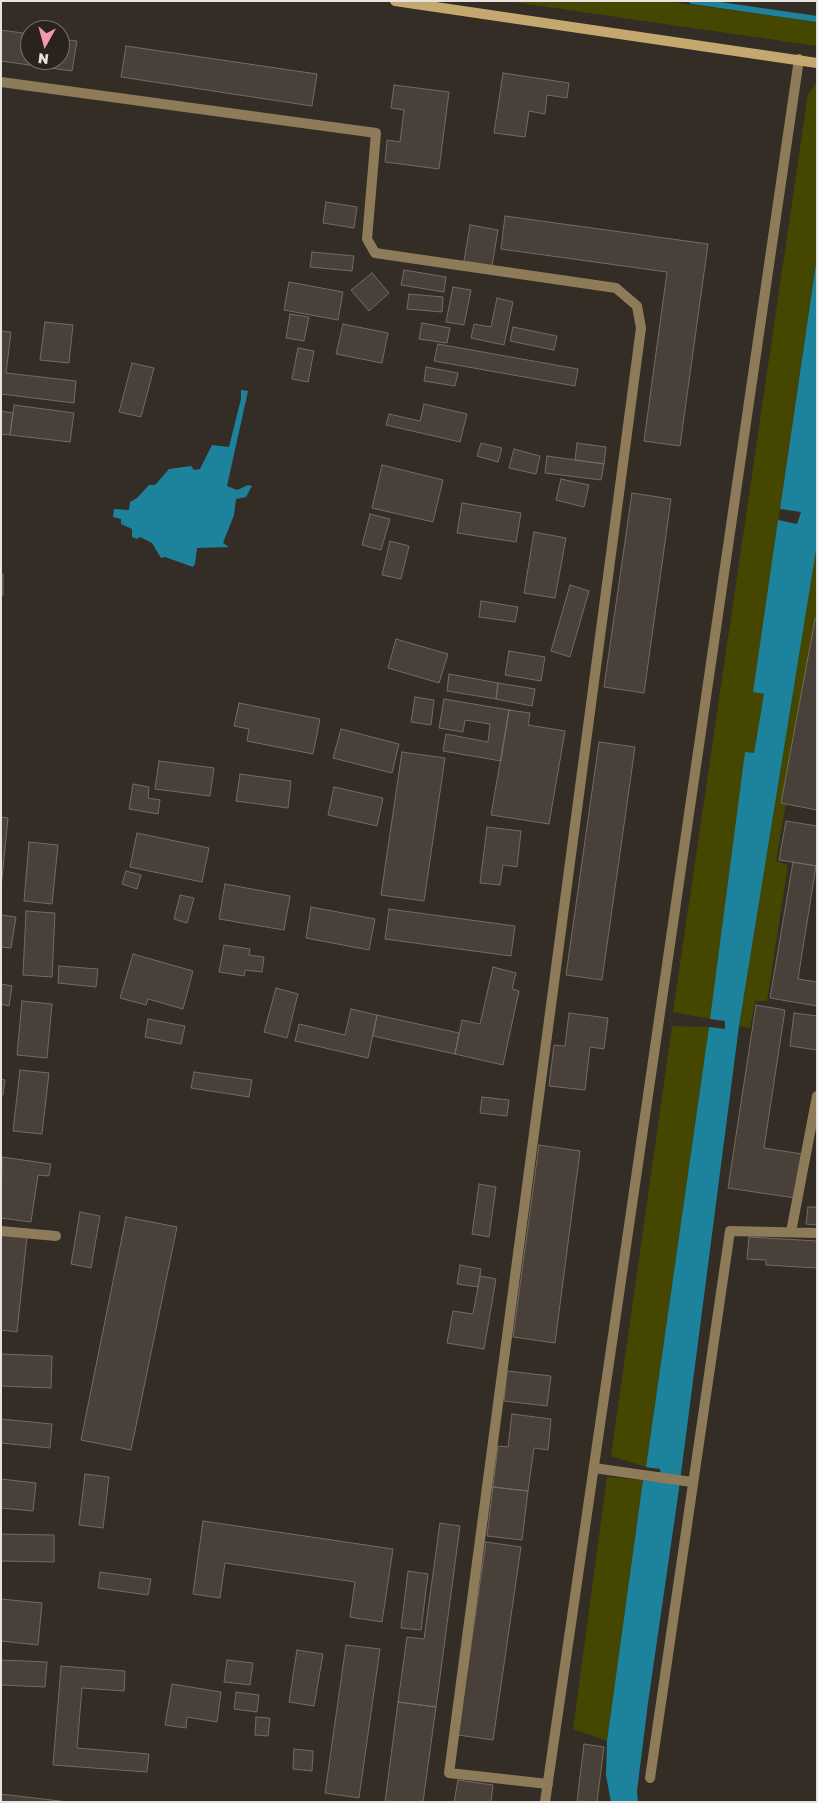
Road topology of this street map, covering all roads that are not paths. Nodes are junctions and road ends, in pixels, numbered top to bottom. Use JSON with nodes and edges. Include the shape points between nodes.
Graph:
{"nodes":[{"id":1,"x":395,"y":1,"type":"edge"},
{"id":2,"x":799,"y":60,"type":"junction"},
{"id":3,"x":817,"y":62,"type":"edge"},
{"id":4,"x":1,"y":82,"type":"edge"},
{"id":5,"x":817,"y":1096,"type":"edge"},
{"id":6,"x":1,"y":1231,"type":"edge"},
{"id":7,"x":791,"y":1232,"type":"junction"},
{"id":8,"x":817,"y":1233,"type":"edge"},
{"id":9,"x":56,"y":1236,"type":"dead end"},
{"id":10,"x":594,"y":1468,"type":"junction"},
{"id":11,"x":692,"y":1482,"type":"junction"},
{"id":12,"x":650,"y":1778,"type":"dead end"},
{"id":13,"x":548,"y":1784,"type":"junction"},
{"id":14,"x":545,"y":1802,"type":"edge"}],
"edges":[{"from":1,"to":2,"type":"main road"},
{"from":2,"to":3,"type":"main road"},
{"from":2,"to":10,"type":"street"},
{"from":4,"to":13,"type":"street","via":[[376,133],[367,239],[375,254],[616,288],[637,306],[640,338],[449,1773]]},
{"from":5,"to":7,"type":"street"},
{"from":6,"to":9,"type":"street"},
{"from":7,"to":8,"type":"street"},
{"from":7,"to":11,"type":"street","via":[[730,1232]]},
{"from":10,"to":11,"type":"street"},
{"from":10,"to":13,"type":"street"},
{"from":11,"to":12,"type":"street"},
{"from":13,"to":14,"type":"street"}]}
